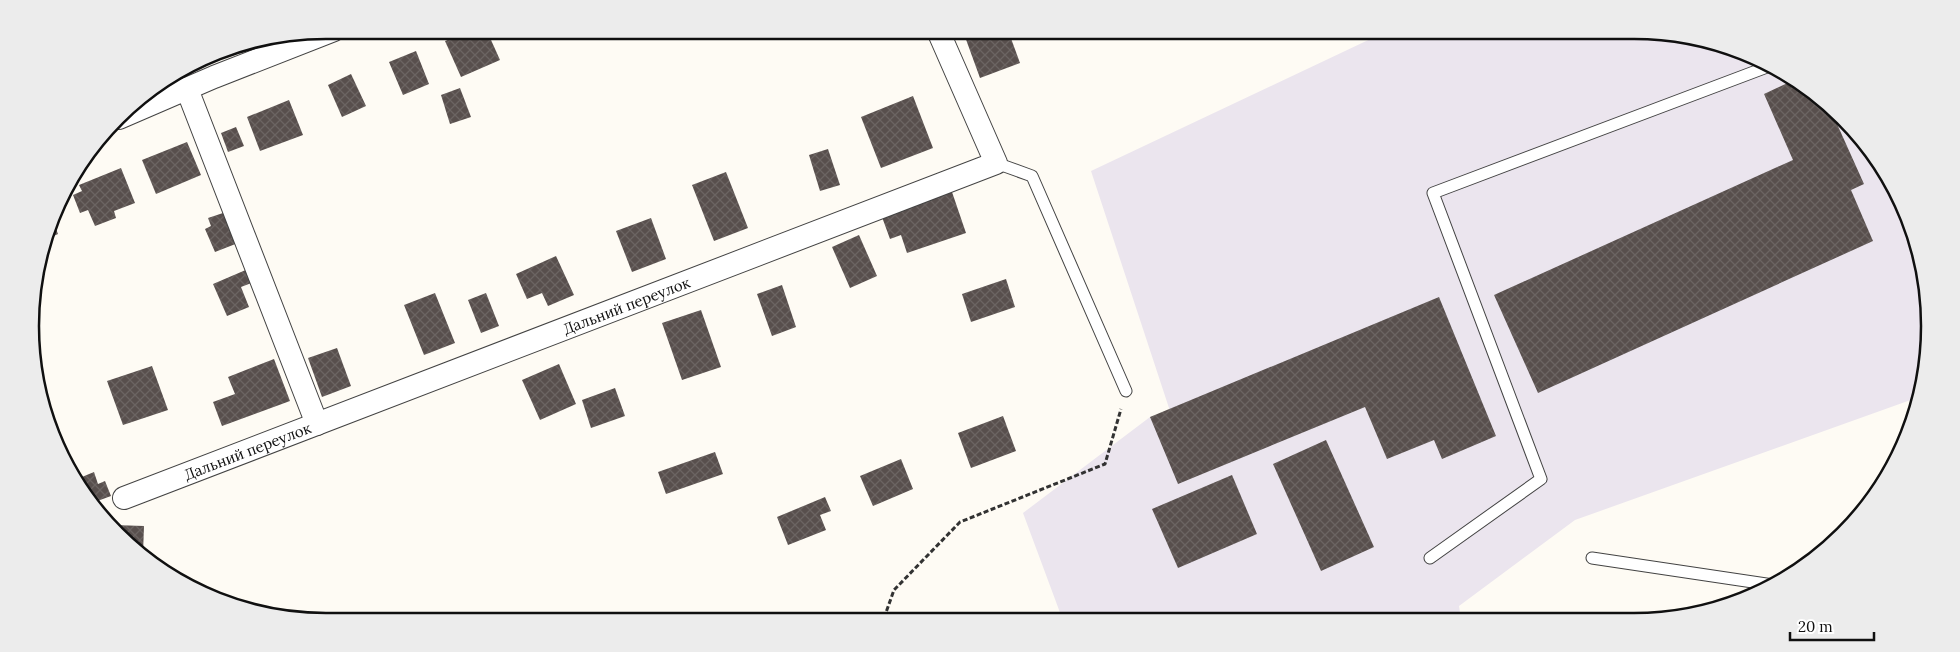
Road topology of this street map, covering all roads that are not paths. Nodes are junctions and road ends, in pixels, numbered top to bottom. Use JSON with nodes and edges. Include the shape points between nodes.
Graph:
{"nodes":[{"id":1,"x":312,"y":39,"type":"edge"},
{"id":2,"x":942,"y":39,"type":"edge"},
{"id":3,"x":1762,"y":69,"type":"edge"},
{"id":4,"x":187,"y":89,"type":"junction"},
{"id":5,"x":136,"y":111,"type":"edge"},
{"id":6,"x":996,"y":163,"type":"junction"},
{"id":7,"x":1126,"y":391,"type":"road end"},
{"id":8,"x":317,"y":424,"type":"junction"},
{"id":9,"x":124,"y":498,"type":"dead end"},
{"id":10,"x":1430,"y":558,"type":"dead end"},
{"id":11,"x":1592,"y":558,"type":"dead end"},
{"id":12,"x":1762,"y":583,"type":"edge"}],
"edges":[{"from":1,"to":4,"type":"street"},
{"from":2,"to":6,"type":"street"},
{"from":3,"to":10,"type":"lane","via":[[1433,193],[1541,479]]},
{"from":4,"to":5,"type":"street"},
{"from":4,"to":8,"type":"street"},
{"from":6,"to":7,"type":"lane","via":[[1032,176]]},
{"from":6,"to":8,"type":"street","name":"Дальний переулок"},
{"from":8,"to":9,"type":"street","name":"Дальний переулок"},
{"from":11,"to":12,"type":"lane"}]}
